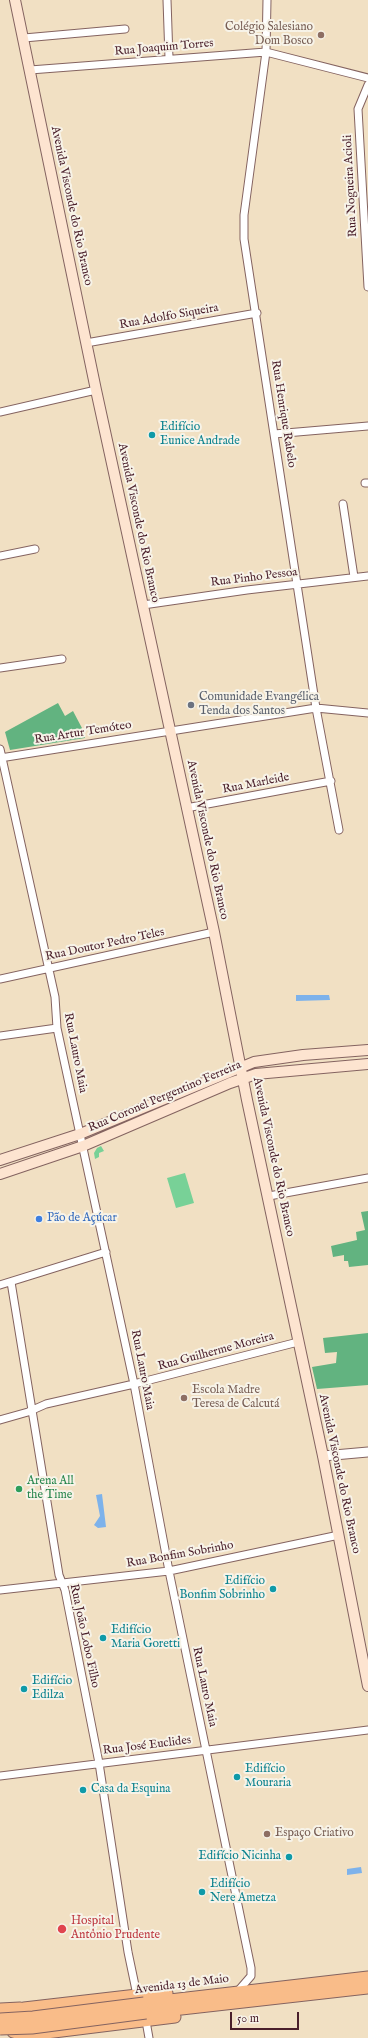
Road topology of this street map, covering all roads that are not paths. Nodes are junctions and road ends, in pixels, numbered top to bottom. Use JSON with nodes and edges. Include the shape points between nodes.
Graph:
{"nodes":[{"id":1,"x":15,"y":0,"type":"edge"},
{"id":2,"x":167,"y":0,"type":"edge"},
{"id":3,"x":268,"y":0,"type":"edge"},
{"id":4,"x":126,"y":29,"type":"dead end"},
{"id":5,"x":24,"y":38,"type":"junction"},
{"id":6,"x":266,"y":52,"type":"junction"},
{"id":7,"x":169,"y":58,"type":"junction"},
{"id":8,"x":30,"y":70,"type":"junction"},
{"id":9,"x":368,"y":78,"type":"edge"},
{"id":10,"x":368,"y":85,"type":"edge"},
{"id":11,"x":366,"y":232,"type":"edge"},
{"id":12,"x":368,"y":287,"type":"edge"},
{"id":13,"x":256,"y":313,"type":"junction"},
{"id":14,"x":86,"y":343,"type":"junction"},
{"id":15,"x":96,"y":390,"type":"junction"},
{"id":16,"x":0,"y":412,"type":"edge"},
{"id":17,"x":368,"y":426,"type":"edge"},
{"id":18,"x":274,"y":434,"type":"junction"},
{"id":19,"x":343,"y":504,"type":"dead end"},
{"id":20,"x":34,"y":548,"type":"dead end"},
{"id":21,"x":0,"y":556,"type":"edge"},
{"id":22,"x":368,"y":576,"type":"edge"},
{"id":23,"x":354,"y":577,"type":"junction"},
{"id":24,"x":298,"y":584,"type":"junction"},
{"id":25,"x":143,"y":605,"type":"junction"},
{"id":26,"x":62,"y":659,"type":"dead end"},
{"id":27,"x":0,"y":668,"type":"edge"},
{"id":28,"x":316,"y":708,"type":"junction"},
{"id":29,"x":368,"y":713,"type":"edge"},
{"id":30,"x":171,"y":730,"type":"junction"},
{"id":31,"x":0,"y":749,"type":"edge"},
{"id":32,"x":1,"y":758,"type":"edge"},
{"id":33,"x":330,"y":781,"type":"junction"},
{"id":34,"x":186,"y":808,"type":"junction"},
{"id":35,"x":339,"y":830,"type":"dead end"},
{"id":36,"x":214,"y":932,"type":"junction"},
{"id":37,"x":48,"y":968,"type":"junction"},
{"id":38,"x":0,"y":979,"type":"edge"},
{"id":39,"x":57,"y":1028,"type":"junction"},
{"id":40,"x":0,"y":1036,"type":"edge"},
{"id":41,"x":368,"y":1050,"type":"edge"},
{"id":42,"x":368,"y":1064,"type":"edge"},
{"id":43,"x":240,"y":1067,"type":"junction"},
{"id":44,"x":243,"y":1078,"type":"junction"},
{"id":45,"x":80,"y":1134,"type":"junction"},
{"id":46,"x":83,"y":1146,"type":"junction"},
{"id":47,"x":0,"y":1160,"type":"edge"},
{"id":48,"x":0,"y":1174,"type":"edge"},
{"id":49,"x":368,"y":1178,"type":"edge"},
{"id":50,"x":269,"y":1196,"type":"junction"},
{"id":51,"x":106,"y":1252,"type":"junction"},
{"id":52,"x":11,"y":1282,"type":"junction"},
{"id":53,"x":0,"y":1285,"type":"edge"},
{"id":54,"x":298,"y":1342,"type":"junction"},
{"id":55,"x":134,"y":1384,"type":"junction"},
{"id":56,"x":33,"y":1410,"type":"junction"},
{"id":57,"x":0,"y":1420,"type":"edge"},
{"id":58,"x":368,"y":1452,"type":"edge"},
{"id":59,"x":323,"y":1456,"type":"junction"},
{"id":60,"x":339,"y":1535,"type":"junction"},
{"id":61,"x":169,"y":1570,"type":"junction"},
{"id":62,"x":62,"y":1583,"type":"junction"},
{"id":63,"x":0,"y":1590,"type":"edge"},
{"id":64,"x":368,"y":1686,"type":"edge"},
{"id":65,"x":368,"y":1730,"type":"edge"},
{"id":66,"x":206,"y":1750,"type":"junction"},
{"id":67,"x":99,"y":1763,"type":"junction"},
{"id":68,"x":0,"y":1776,"type":"edge"},
{"id":69,"x":368,"y":1976,"type":"edge"},
{"id":70,"x":368,"y":1988,"type":"edge"},
{"id":71,"x":238,"y":1992,"type":"junction"},
{"id":72,"x":24,"y":2008,"type":"junction"},
{"id":73,"x":143,"y":2008,"type":"junction"},
{"id":74,"x":0,"y":2009,"type":"edge"},
{"id":75,"x":0,"y":2019,"type":"edge"},
{"id":76,"x":0,"y":2029,"type":"edge"},
{"id":77,"x":28,"y":2036,"type":"junction"},
{"id":78,"x":11,"y":2038,"type":"edge"},
{"id":79,"x":149,"y":2038,"type":"edge"}],
"edges":[{"from":1,"to":5,"type":"main road","name":"Avenida Visconde do Rio Branco"},
{"from":2,"to":7,"type":"street"},
{"from":3,"to":6,"type":"street","name":"Rua Henrique Rabelo"},
{"from":4,"to":5,"type":"street"},
{"from":5,"to":8,"type":"main road","name":"Avenida Visconde do Rio Branco"},
{"from":6,"to":7,"type":"street","name":"Rua Joaquim Torres"},
{"from":6,"to":9,"type":"street","name":"Rua Joaquim Torres"},
{"from":6,"to":13,"type":"street","name":"Rua Henrique Rabelo","via":[[244,215],[244,239]]},
{"from":7,"to":8,"type":"street","name":"Rua Joaquim Torres"},
{"from":8,"to":14,"type":"main road","name":"Avenida Visconde do Rio Branco"},
{"from":10,"to":11,"type":"street","name":"Rua Nogueira Acioli","via":[[358,109]]},
{"from":11,"to":12,"type":"street","name":"Rua Nogueira Acioli"},
{"from":13,"to":14,"type":"street","name":"Rua Adolfo Siqueira"},
{"from":13,"to":18,"type":"street","name":"Rua Henrique Rabelo"},
{"from":14,"to":15,"type":"main road","name":"Avenida Visconde do Rio Branco"},
{"from":15,"to":16,"type":"street"},
{"from":15,"to":25,"type":"main road","name":"Avenida Visconde do Rio Branco"},
{"from":17,"to":18,"type":"street"},
{"from":18,"to":24,"type":"street","name":"Rua Henrique Rabelo"},
{"from":19,"to":23,"type":"street"},
{"from":20,"to":21,"type":"street"},
{"from":22,"to":23,"type":"street","name":"Rua Pinho Pessoa"},
{"from":23,"to":24,"type":"street","name":"Rua Pinho Pessoa"},
{"from":24,"to":25,"type":"street","name":"Rua Pinho Pessoa"},
{"from":24,"to":28,"type":"street","name":"Rua Henrique Rabelo"},
{"from":25,"to":30,"type":"main road","name":"Avenida Visconde do Rio Branco"},
{"from":26,"to":27,"type":"street"},
{"from":28,"to":29,"type":"street","name":"Rua Artur Temóteo"},
{"from":28,"to":30,"type":"street","name":"Rua Artur Temóteo"},
{"from":28,"to":33,"type":"street","name":"Rua Henrique Rabelo"},
{"from":30,"to":32,"type":"street","name":"Rua Artur Temóteo"},
{"from":30,"to":34,"type":"main road","name":"Avenida Visconde do Rio Branco"},
{"from":31,"to":32,"type":"street","name":"Rua Lauro Maia"},
{"from":32,"to":37,"type":"street","name":"Rua Lauro Maia"},
{"from":33,"to":34,"type":"street","name":"Rua Marleide"},
{"from":33,"to":35,"type":"street","name":"Rua Henrique Rabelo"},
{"from":34,"to":36,"type":"main road","name":"Avenida Visconde do Rio Branco"},
{"from":36,"to":37,"type":"street","name":"Rua Doutor Pedro Teles"},
{"from":36,"to":43,"type":"main road","name":"Avenida Visconde do Rio Branco"},
{"from":37,"to":38,"type":"street","name":"Rua Doutor Pedro Teles"},
{"from":37,"to":39,"type":"street","name":"Rua Lauro Maia"},
{"from":39,"to":40,"type":"street"},
{"from":39,"to":45,"type":"street","name":"Rua Lauro Maia"},
{"from":41,"to":43,"type":"main road","name":"Rua Coronel Pergentino Ferreira","via":[[303,1055],[254,1062]]},
{"from":42,"to":44,"type":"main road","name":"Rua Coronel Pergentino Ferreira","via":[[256,1074]]},
{"from":43,"to":44,"type":"main road","name":"Avenida Visconde do Rio Branco"},
{"from":43,"to":45,"type":"main road","name":"Rua Coronel Pergentino Ferreira"},
{"from":44,"to":46,"type":"main road","name":"Rua Coronel Pergentino Ferreira"},
{"from":44,"to":50,"type":"main road","name":"Avenida Visconde do Rio Branco"},
{"from":45,"to":46,"type":"street","name":"Rua Lauro Maia"},
{"from":45,"to":47,"type":"main road","name":"Rua Coronel Pergentino Ferreira"},
{"from":46,"to":48,"type":"main road","name":"Rua Coronel Pergentino Ferreira"},
{"from":46,"to":51,"type":"street","name":"Rua Lauro Maia"},
{"from":49,"to":50,"type":"street"},
{"from":50,"to":54,"type":"main road","name":"Avenida Visconde do Rio Branco"},
{"from":51,"to":52,"type":"street"},
{"from":51,"to":55,"type":"street","name":"Rua Lauro Maia"},
{"from":52,"to":53,"type":"street"},
{"from":52,"to":56,"type":"street","name":"Rua João Lobo Filho"},
{"from":54,"to":55,"type":"street","name":"Rua Guilherme Moreira"},
{"from":54,"to":59,"type":"main road","name":"Avenida Visconde do Rio Branco"},
{"from":55,"to":56,"type":"street","name":"Rua Guilherme Moreira","via":[[46,1404]]},
{"from":55,"to":61,"type":"street","name":"Rua Lauro Maia"},
{"from":56,"to":57,"type":"street","name":"Rua Guilherme Moreira"},
{"from":56,"to":62,"type":"street","name":"Rua João Lobo Filho"},
{"from":58,"to":59,"type":"street"},
{"from":59,"to":60,"type":"main road","name":"Avenida Visconde do Rio Branco"},
{"from":60,"to":61,"type":"street","name":"Rua Bonfim Sobrinho"},
{"from":60,"to":64,"type":"main road","name":"Avenida Visconde do Rio Branco"},
{"from":61,"to":62,"type":"street","name":"Rua Bonfim Sobrinho"},
{"from":61,"to":66,"type":"street","name":"Rua Lauro Maia"},
{"from":62,"to":63,"type":"street","name":"Rua Bonfim Sobrinho"},
{"from":62,"to":67,"type":"street","name":"Rua João Lobo Filho"},
{"from":65,"to":66,"type":"street","name":"Rua José Euclides"},
{"from":66,"to":67,"type":"street","name":"Rua José Euclides"},
{"from":66,"to":71,"type":"street","name":"Rua Lauro Maia","via":[[251,1968],[252,1976]]},
{"from":67,"to":68,"type":"street","name":"Rua José Euclides"},
{"from":67,"to":73,"type":"street","name":"Rua João Lobo Filho","via":[[128,1952]]},
{"from":69,"to":71,"type":"main road","name":"Avenida 13 de Maio"},
{"from":70,"to":73,"type":"main road","name":"Avenida 13 de Maio","via":[[210,2006]]},
{"from":71,"to":73,"type":"main road","name":"Avenida 13 de Maio","via":[[196,1996]]},
{"from":72,"to":73,"type":"main road"},
{"from":72,"to":74,"type":"main road"},
{"from":72,"to":77,"type":"main road","via":[[12,2014],[7,2023],[12,2032]]},
{"from":73,"to":75,"type":"main road","name":"Avenida 13 de Maio","bridge":true},
{"from":73,"to":76,"type":"main road","name":"Avenida 13 de Maio","bridge":true,"via":[[32,2028]]},
{"from":73,"to":77,"type":"main road"},
{"from":73,"to":79,"type":"street","name":"Rua João Lobo Filho"},
{"from":77,"to":78,"type":"main road"}]}
